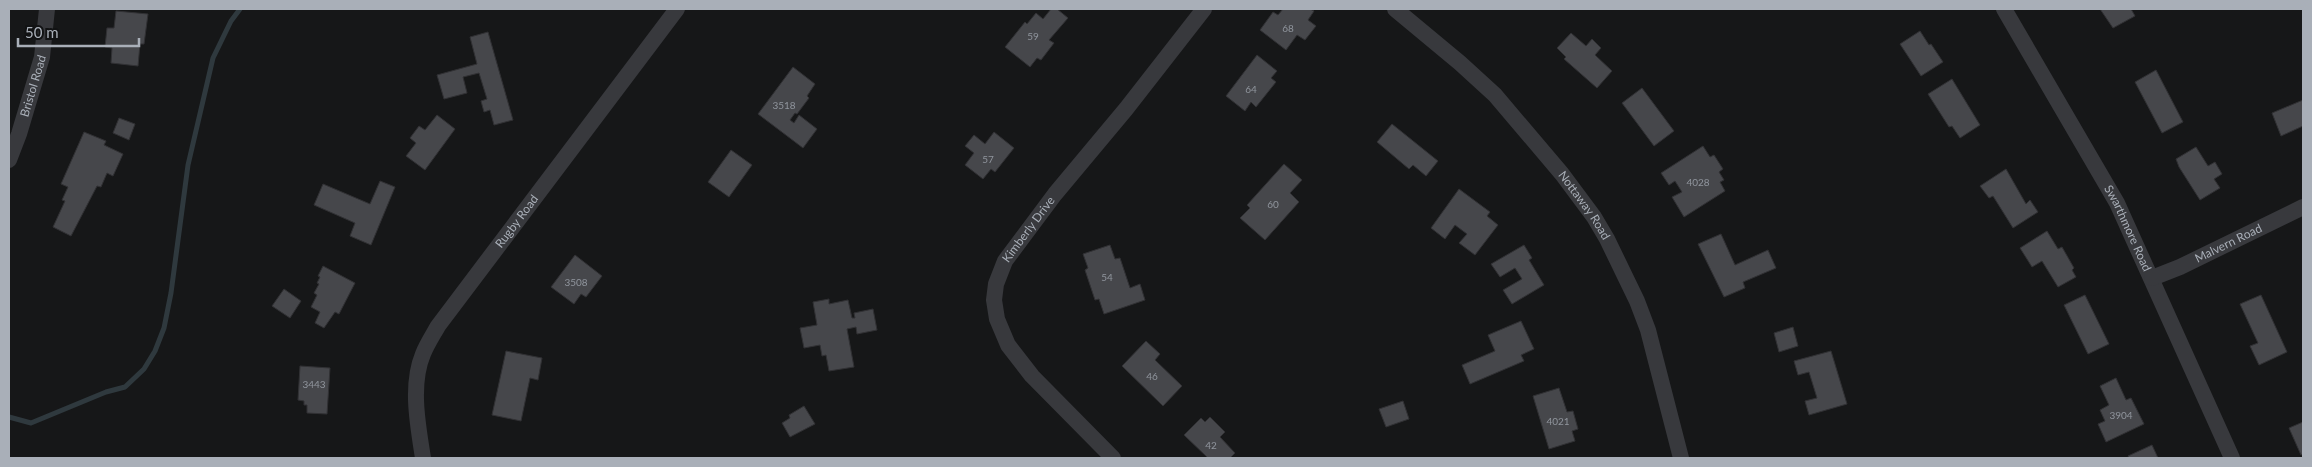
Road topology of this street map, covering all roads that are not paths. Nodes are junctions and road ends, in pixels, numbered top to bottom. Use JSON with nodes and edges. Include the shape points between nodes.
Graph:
{"nodes":[{"id":1,"x":47,"y":9,"type":"edge"},
{"id":2,"x":678,"y":9,"type":"edge"},
{"id":3,"x":1204,"y":9,"type":"edge"},
{"id":4,"x":1395,"y":9,"type":"edge"},
{"id":5,"x":2004,"y":9,"type":"edge"},
{"id":6,"x":9,"y":160,"type":"edge"},
{"id":7,"x":2303,"y":207,"type":"edge"},
{"id":8,"x":2152,"y":278,"type":"junction"},
{"id":9,"x":423,"y":458,"type":"edge"},
{"id":10,"x":1113,"y":458,"type":"edge"},
{"id":11,"x":1681,"y":458,"type":"edge"},
{"id":12,"x":2232,"y":458,"type":"edge"}],
"edges":[{"from":1,"to":6,"type":"street","name":"Bristol Road","via":[[42,56]]},
{"from":2,"to":9,"type":"street","name":"Rugby Road","via":[[438,326],[420,365],[417,417]]},
{"from":3,"to":10,"type":"street","name":"Kimberly Drive","via":[[1055,194],[1005,261],[996,284],[997,319],[1008,345],[1032,376]]},
{"from":4,"to":11,"type":"street","name":"Nottaway Road","via":[[1495,95],[1594,217],[1637,301],[1648,330]]},
{"from":5,"to":8,"type":"street","name":"Swarthmore Road","via":[[2117,203]]},
{"from":7,"to":8,"type":"street","name":"Malvern Road"},
{"from":8,"to":12,"type":"street","name":"Swarthmore Road"}]}
